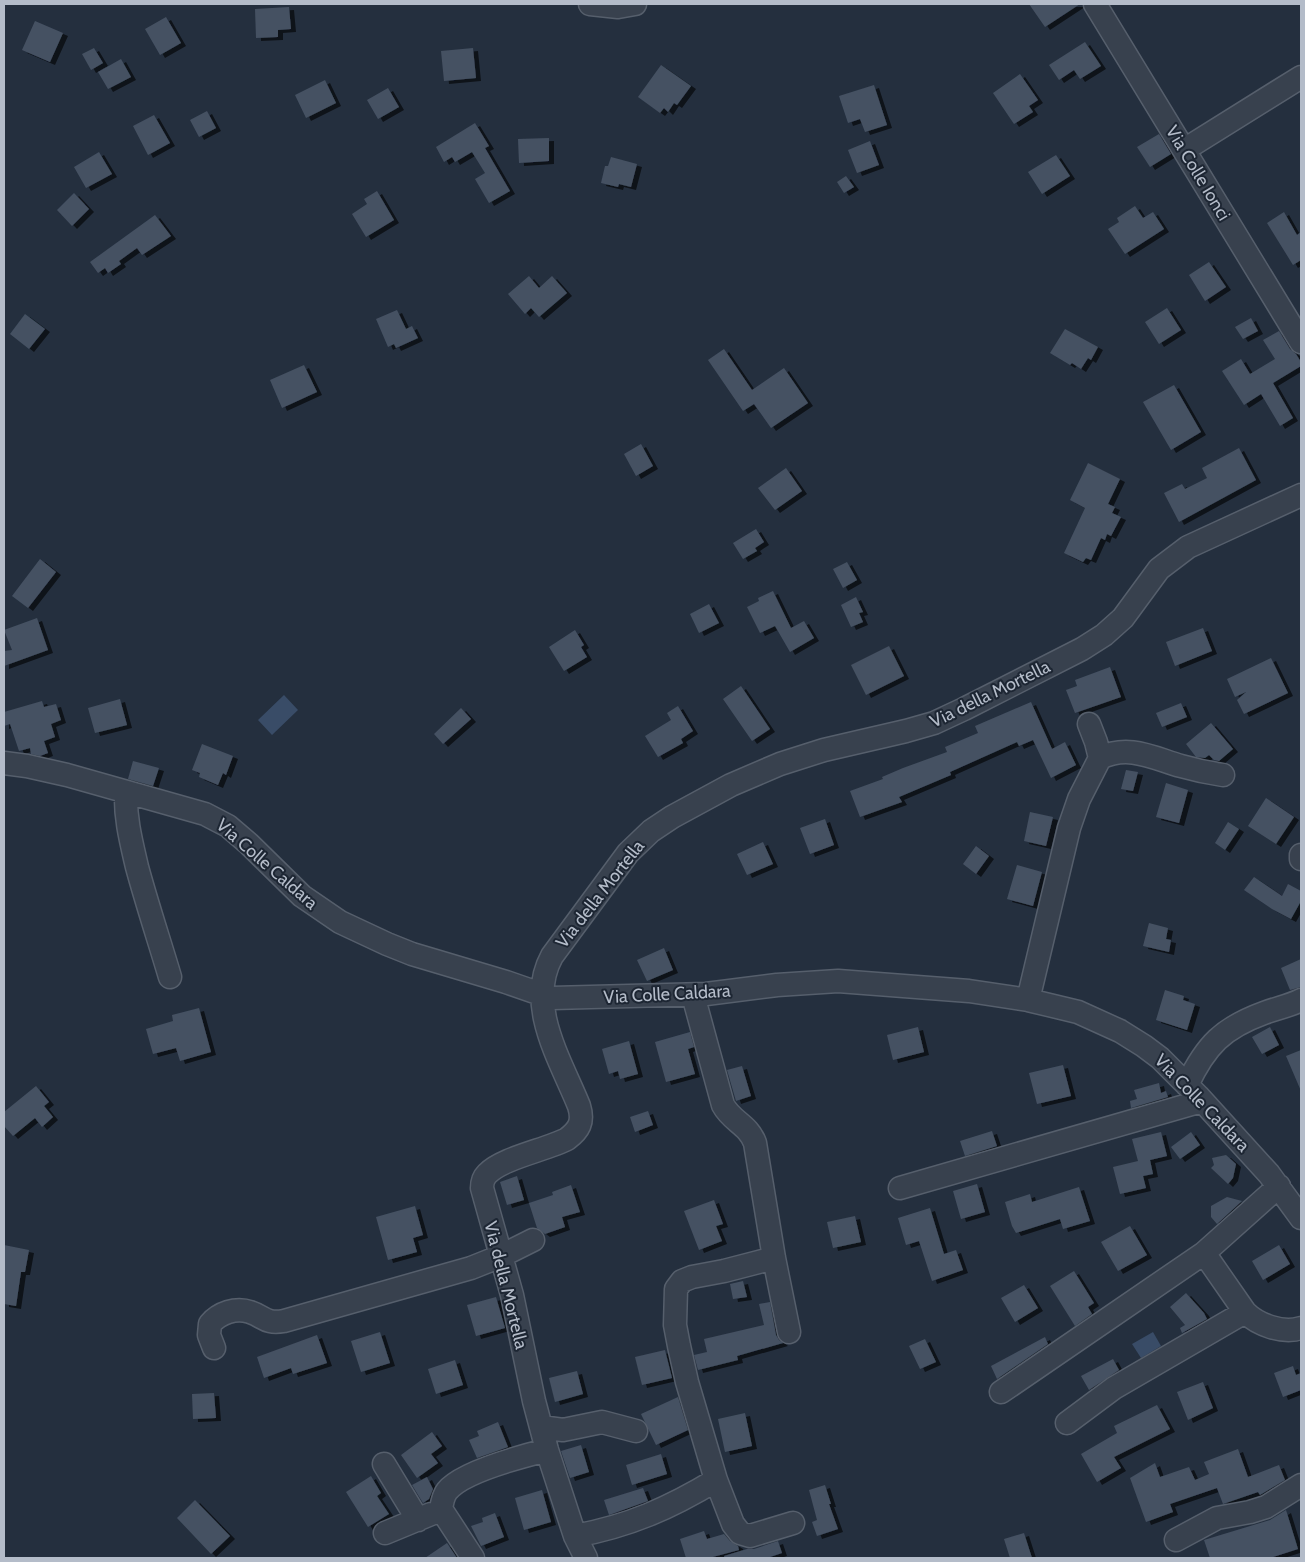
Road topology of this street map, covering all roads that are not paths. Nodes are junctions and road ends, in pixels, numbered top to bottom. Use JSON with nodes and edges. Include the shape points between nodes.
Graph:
{"nodes":[{"id":1,"x":590,"y":4,"type":"edge"},
{"id":2,"x":635,"y":4,"type":"edge"},
{"id":3,"x":1095,"y":4,"type":"edge"},
{"id":4,"x":1301,"y":77,"type":"edge"},
{"id":5,"x":1184,"y":150,"type":"junction"},
{"id":6,"x":1301,"y":342,"type":"edge"},
{"id":7,"x":1301,"y":495,"type":"edge"},
{"id":8,"x":1089,"y":724,"type":"dead end"},
{"id":9,"x":1100,"y":758,"type":"junction"},
{"id":10,"x":4,"y":763,"type":"edge"},
{"id":11,"x":1223,"y":775,"type":"dead end"},
{"id":12,"x":126,"y":792,"type":"junction"},
{"id":13,"x":1301,"y":855,"type":"edge"},
{"id":14,"x":1301,"y":859,"type":"edge"},
{"id":15,"x":170,"y":977,"type":"dead end"},
{"id":16,"x":692,"y":995,"type":"junction"},
{"id":17,"x":543,"y":996,"type":"junction"},
{"id":18,"x":1028,"y":1000,"type":"junction"},
{"id":19,"x":1301,"y":1000,"type":"edge"},
{"id":20,"x":1195,"y":1093,"type":"junction"},
{"id":21,"x":1279,"y":1186,"type":"junction"},
{"id":22,"x":900,"y":1188,"type":"dead end"},
{"id":23,"x":1301,"y":1218,"type":"edge"},
{"id":24,"x":532,"y":1240,"type":"dead end"},
{"id":25,"x":1204,"y":1252,"type":"junction"},
{"id":26,"x":500,"y":1256,"type":"junction"},
{"id":27,"x":774,"y":1258,"type":"junction"},
{"id":28,"x":1245,"y":1312,"type":"junction"},
{"id":29,"x":1301,"y":1328,"type":"edge"},
{"id":30,"x":789,"y":1332,"type":"dead end"},
{"id":31,"x":214,"y":1348,"type":"dead end"},
{"id":32,"x":1000,"y":1392,"type":"dead end"},
{"id":33,"x":1067,"y":1423,"type":"dead end"},
{"id":34,"x":541,"y":1427,"type":"junction"},
{"id":35,"x":636,"y":1431,"type":"dead end"},
{"id":36,"x":547,"y":1450,"type":"junction"},
{"id":37,"x":384,"y":1464,"type":"dead end"},
{"id":38,"x":716,"y":1480,"type":"junction"},
{"id":39,"x":1301,"y":1485,"type":"edge"},
{"id":40,"x":440,"y":1509,"type":"junction"},
{"id":41,"x":418,"y":1520,"type":"junction"},
{"id":42,"x":793,"y":1523,"type":"dead end"},
{"id":43,"x":385,"y":1533,"type":"dead end"},
{"id":44,"x":576,"y":1536,"type":"junction"},
{"id":45,"x":1176,"y":1540,"type":"dead end"},
{"id":46,"x":473,"y":1558,"type":"edge"},
{"id":47,"x":586,"y":1558,"type":"edge"}],
"edges":[{"from":1,"to":2,"type":"street","via":[[614,7]]},
{"from":3,"to":5,"type":"street","name":"Via Colle Ionci"},
{"from":4,"to":5,"type":"street"},
{"from":5,"to":6,"type":"street","name":"Via Colle Ionci"},
{"from":7,"to":17,"type":"street","name":"Via della Mortella","via":[[1188,547],[1159,569],[1122,618],[1104,635],[964,710],[906,731],[780,764],[730,785],[663,822],[621,861],[552,956],[544,975]]},
{"from":8,"to":9,"type":"street"},
{"from":9,"to":11,"type":"street","via":[[1117,752],[1138,752]]},
{"from":9,"to":18,"type":"street","via":[[1069,828]]},
{"from":10,"to":12,"type":"street","name":"Via Colle Caldara","via":[[46,769]]},
{"from":12,"to":15,"type":"street","via":[[129,832]]},
{"from":12,"to":17,"type":"street","name":"Via Colle Caldara","via":[[190,808],[219,820],[249,844],[302,896],[357,931],[412,954]]},
{"from":13,"to":14,"type":"street"},
{"from":16,"to":17,"type":"street","name":"Via Colle Caldara","via":[[572,999]]},
{"from":16,"to":18,"type":"street","name":"Via Colle Caldara","via":[[838,981],[970,991]]},
{"from":16,"to":27,"type":"street","via":[[723,1105],[732,1118],[748,1129],[754,1140]]},
{"from":17,"to":26,"type":"street","name":"Via della Mortella","via":[[547,1030],[582,1120],[578,1130],[567,1139],[500,1165],[483,1179],[483,1193]]},
{"from":18,"to":20,"type":"street","name":"Via Colle Caldara","via":[[1078,1012],[1112,1027],[1155,1054]]},
{"from":19,"to":20,"type":"street","via":[[1253,1017],[1221,1035],[1206,1050]]},
{"from":20,"to":21,"type":"street","name":"Via Colle Caldara"},
{"from":20,"to":22,"type":"street"},
{"from":21,"to":23,"type":"street","name":"Via Colle Caldara"},
{"from":21,"to":25,"type":"street"},
{"from":24,"to":26,"type":"street"},
{"from":25,"to":28,"type":"street"},
{"from":25,"to":32,"type":"street"},
{"from":26,"to":31,"type":"street","via":[[463,1270],[284,1321],[267,1321],[246,1310],[231,1311],[210,1324],[209,1335]]},
{"from":26,"to":34,"type":"street","name":"Via della Mortella"},
{"from":27,"to":30,"type":"street"},
{"from":27,"to":38,"type":"street","via":[[692,1277],[676,1289],[677,1339]]},
{"from":28,"to":29,"type":"street","via":[[1264,1324],[1287,1330]]},
{"from":28,"to":33,"type":"street","via":[[1114,1388]]},
{"from":34,"to":35,"type":"street","via":[[563,1430],[602,1422]]},
{"from":34,"to":36,"type":"street","name":"Via della Mortella"},
{"from":36,"to":40,"type":"street","via":[[458,1482],[446,1492]]},
{"from":36,"to":44,"type":"street","name":"Via della Mortella"},
{"from":37,"to":41,"type":"street"},
{"from":38,"to":42,"type":"street","via":[[732,1524],[743,1534],[754,1536]]},
{"from":38,"to":44,"type":"street","via":[[653,1514]]},
{"from":39,"to":45,"type":"street","via":[[1266,1507],[1217,1518]]},
{"from":40,"to":41,"type":"street"},
{"from":40,"to":46,"type":"street"},
{"from":41,"to":43,"type":"street"},
{"from":44,"to":47,"type":"street","name":"Via della Mortella"}]}
